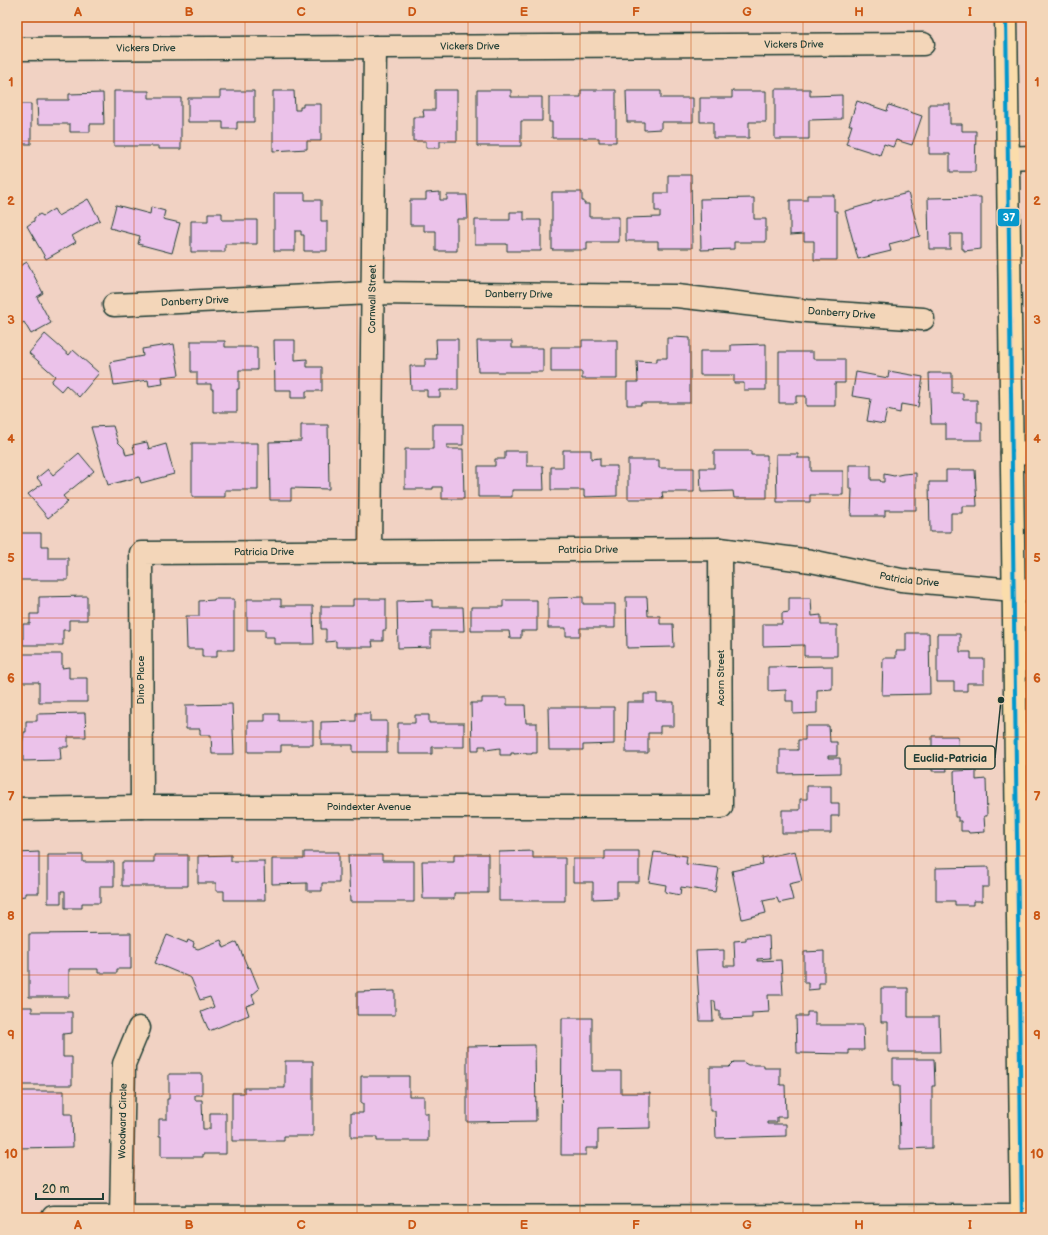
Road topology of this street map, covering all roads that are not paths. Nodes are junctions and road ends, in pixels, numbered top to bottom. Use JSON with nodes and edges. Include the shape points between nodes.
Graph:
{"nodes":[{"id":1,"x":1006,"y":17,"type":"edge"},
{"id":2,"x":923,"y":44,"type":"dead end"},
{"id":3,"x":375,"y":47,"type":"junction"},
{"id":4,"x":17,"y":49,"type":"edge"},
{"id":5,"x":1031,"y":157,"type":"edge"},
{"id":6,"x":1008,"y":158,"type":"junction"},
{"id":7,"x":372,"y":293,"type":"junction"},
{"id":8,"x":114,"y":305,"type":"dead end"},
{"id":9,"x":923,"y":319,"type":"dead end"},
{"id":10,"x":1021,"y":453,"type":"edge"},
{"id":11,"x":720,"y":549,"type":"junction"},
{"id":12,"x":370,"y":551,"type":"junction"},
{"id":13,"x":141,"y":553,"type":"joint"},
{"id":14,"x":1022,"y":590,"type":"edge"},
{"id":15,"x":142,"y":807,"type":"junction"},
{"id":16,"x":722,"y":807,"type":"joint"},
{"id":17,"x":17,"y":809,"type":"edge"},
{"id":18,"x":1024,"y":890,"type":"edge"},
{"id":19,"x":140,"y":1028,"type":"dead end"},
{"id":20,"x":1025,"y":1216,"type":"edge"},
{"id":21,"x":53,"y":1217,"type":"dead end"},
{"id":22,"x":121,"y":1217,"type":"junction"}],
"edges":[{"from":1,"to":6,"type":"main road"},
{"from":2,"to":3,"type":"street","name":"Vickers Drive"},
{"from":3,"to":4,"type":"street","name":"Vickers Drive"},
{"from":3,"to":7,"type":"street","name":"Cornwall Street"},
{"from":5,"to":6,"type":"street"},
{"from":6,"to":10,"type":"main road"},
{"from":7,"to":8,"type":"street","name":"Danberry Drive"},
{"from":7,"to":9,"type":"street","name":"Danberry Drive","via":[[677,296],[807,311]]},
{"from":7,"to":12,"type":"street","name":"Cornwall Street"},
{"from":10,"to":14,"type":"main road"},
{"from":11,"to":12,"type":"street","name":"Patricia Drive"},
{"from":11,"to":14,"type":"street","name":"Patricia Drive","via":[[811,561],[901,580]]},
{"from":11,"to":16,"type":"street","name":"Acorn Street"},
{"from":12,"to":13,"type":"street","name":"Patricia Drive"},
{"from":13,"to":15,"type":"street","name":"Dino Place"},
{"from":14,"to":18,"type":"main road"},
{"from":15,"to":16,"type":"street","name":"Poindexter Avenue"},
{"from":15,"to":17,"type":"street","name":"Poindexter Avenue"},
{"from":18,"to":20,"type":"main road"},
{"from":19,"to":22,"type":"street","name":"Woodward Circle","via":[[124,1064]]},
{"from":20,"to":22,"type":"street"},
{"from":21,"to":22,"type":"street"}]}
